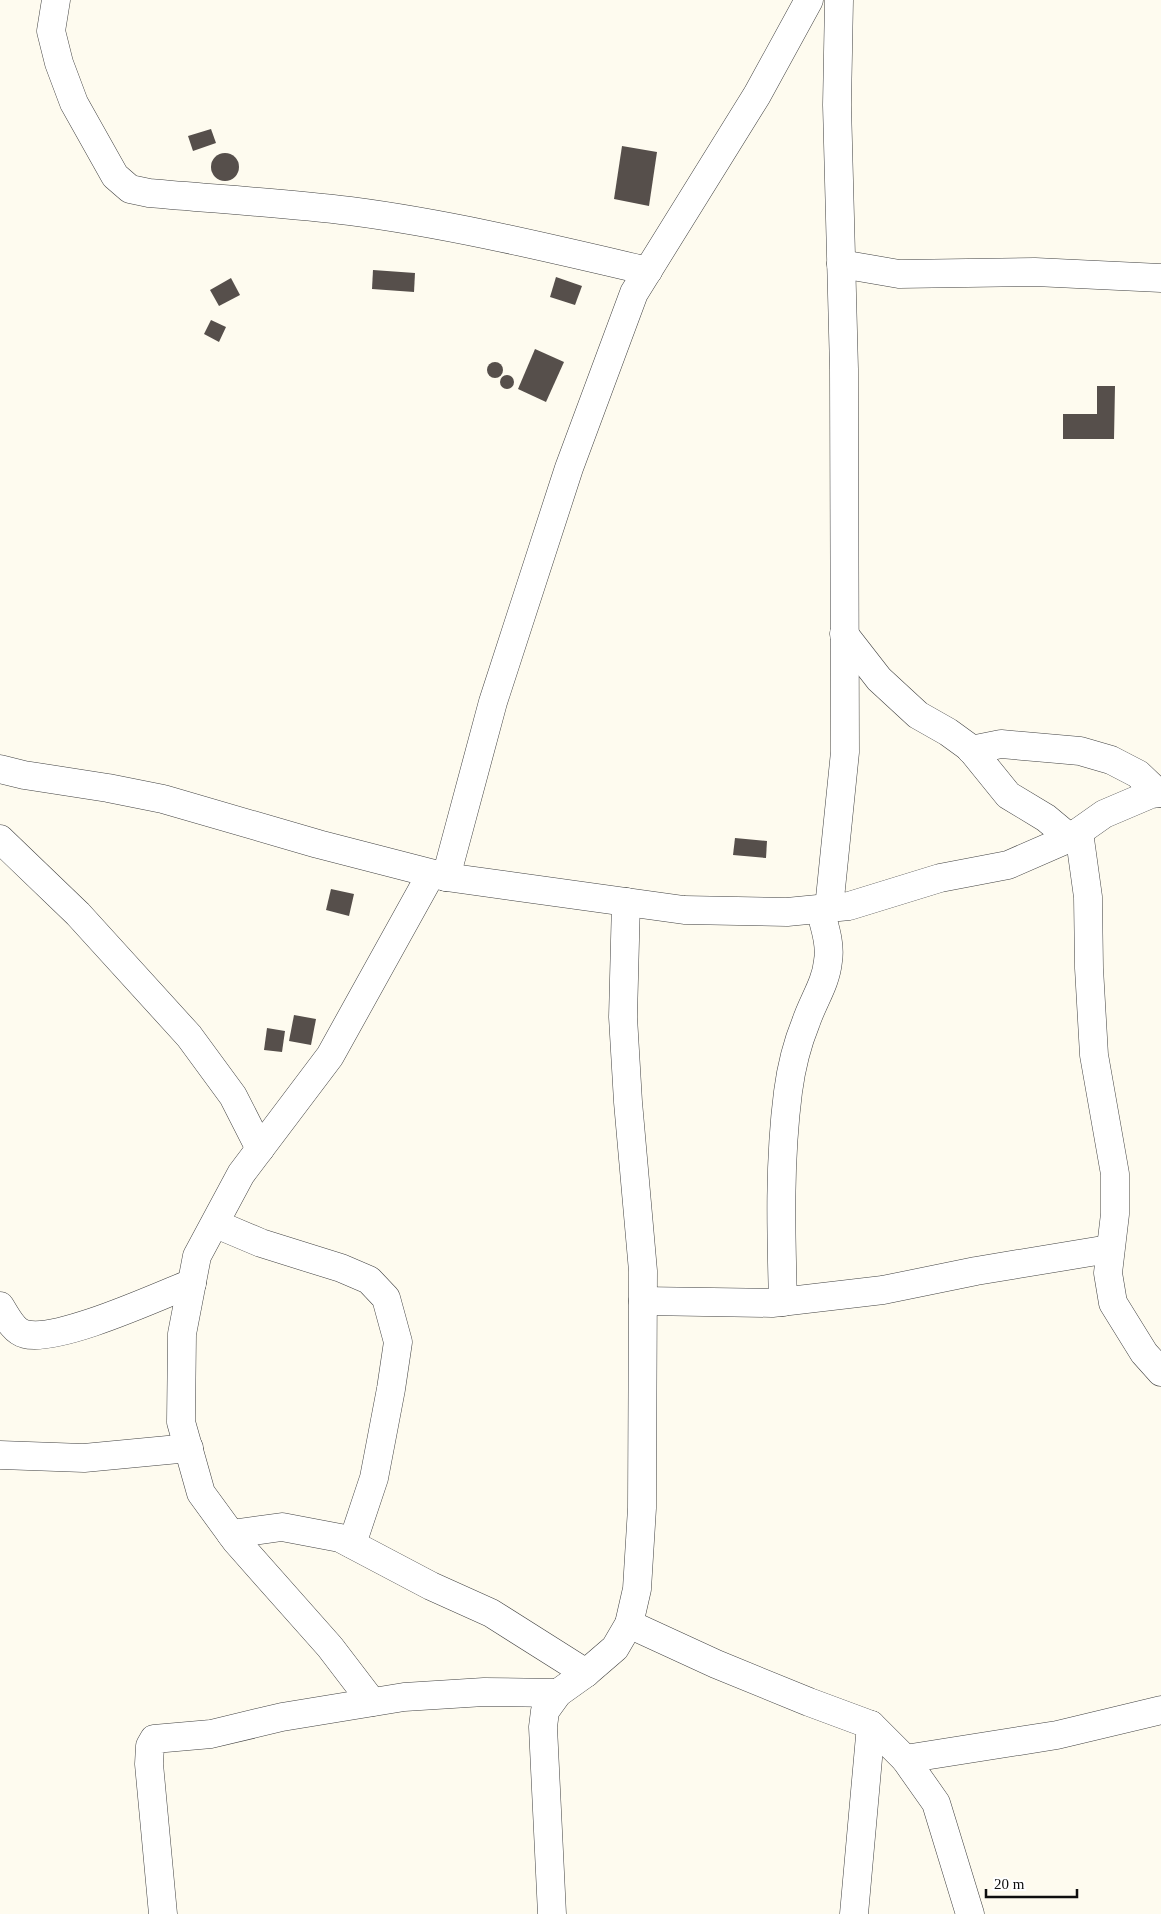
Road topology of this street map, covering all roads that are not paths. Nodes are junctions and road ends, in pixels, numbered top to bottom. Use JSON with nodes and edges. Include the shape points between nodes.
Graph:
{"nodes":[{"id":1,"x":56,"y":0,"type":"edge"},
{"id":2,"x":809,"y":0,"type":"edge"},
{"id":3,"x":839,"y":0,"type":"edge"},
{"id":4,"x":841,"y":264,"type":"junction"},
{"id":5,"x":648,"y":271,"type":"junction"},
{"id":6,"x":1161,"y":278,"type":"edge"},
{"id":7,"x":844,"y":634,"type":"junction"},
{"id":8,"x":972,"y":750,"type":"junction"},
{"id":9,"x":0,"y":769,"type":"edge"},
{"id":10,"x":1160,"y":793,"type":"edge"},
{"id":11,"x":1074,"y":835,"type":"junction"},
{"id":12,"x":0,"y":839,"type":"edge"},
{"id":13,"x":439,"y":875,"type":"junction"},
{"id":14,"x":626,"y":902,"type":"junction"},
{"id":15,"x":825,"y":908,"type":"junction"},
{"id":16,"x":260,"y":1149,"type":"junction"},
{"id":17,"x":216,"y":1224,"type":"junction"},
{"id":18,"x":1110,"y":1249,"type":"junction"},
{"id":19,"x":192,"y":1284,"type":"junction"},
{"id":20,"x":643,"y":1301,"type":"junction"},
{"id":21,"x":783,"y":1302,"type":"junction"},
{"id":22,"x":0,"y":1306,"type":"edge"},
{"id":23,"x":1161,"y":1372,"type":"edge"},
{"id":24,"x":189,"y":1448,"type":"junction"},
{"id":25,"x":0,"y":1455,"type":"edge"},
{"id":26,"x":232,"y":1534,"type":"junction"},
{"id":27,"x":352,"y":1544,"type":"junction"},
{"id":28,"x":629,"y":1624,"type":"junction"},
{"id":29,"x":586,"y":1673,"type":"junction"},
{"id":30,"x":558,"y":1694,"type":"junction"},
{"id":31,"x":372,"y":1702,"type":"junction"},
{"id":32,"x":1161,"y":1710,"type":"edge"},
{"id":33,"x":872,"y":1725,"type":"junction"},
{"id":34,"x":905,"y":1759,"type":"junction"},
{"id":35,"x":163,"y":1914,"type":"edge"},
{"id":36,"x":552,"y":1914,"type":"edge"},
{"id":37,"x":854,"y":1914,"type":"edge"},
{"id":38,"x":970,"y":1914,"type":"edge"}],
"edges":[{"from":1,"to":5,"type":"street","via":[[50,31],[74,103],[115,176],[130,189],[350,211],[444,227]]},
{"from":2,"to":5,"type":"street","via":[[757,95]]},
{"from":3,"to":4,"type":"street","via":[[837,105]]},
{"from":4,"to":6,"type":"street","via":[[899,274],[1035,272]]},
{"from":4,"to":7,"type":"street"},
{"from":5,"to":13,"type":"street","via":[[634,293],[569,468]]},
{"from":7,"to":8,"type":"street","via":[[879,679],[918,715]]},
{"from":7,"to":15,"type":"street","via":[[845,752]]},
{"from":8,"to":10,"type":"street","via":[[1001,744],[1080,751],[1111,760],[1138,774]]},
{"from":8,"to":11,"type":"street","via":[[1008,795]]},
{"from":9,"to":13,"type":"street","via":[[163,799]]},
{"from":10,"to":11,"type":"street","via":[[1104,814]]},
{"from":11,"to":15,"type":"street","via":[[1008,865],[940,878],[849,906]]},
{"from":11,"to":18,"type":"street","via":[[1088,897],[1094,1055],[1115,1174],[1115,1214]]},
{"from":12,"to":16,"type":"street","via":[[78,914],[189,1036],[232,1096]]},
{"from":13,"to":14,"type":"street"},
{"from":13,"to":16,"type":"street","via":[[330,1056]]},
{"from":14,"to":15,"type":"street","via":[[684,910],[788,912]]},
{"from":14,"to":20,"type":"street","via":[[623,1017]]},
{"from":15,"to":21,"type":"street","via":[[829,960],[806,1021],[788,1090],[780,1199]]},
{"from":16,"to":17,"type":"street","via":[[242,1174]]},
{"from":17,"to":19,"type":"street","via":[[197,1256]]},
{"from":17,"to":27,"type":"street","via":[[369,1280],[386,1298],[398,1342],[374,1478]]},
{"from":18,"to":21,"type":"street","via":[[883,1290]]},
{"from":18,"to":23,"type":"street","via":[[1108,1272],[1113,1303],[1144,1354]]},
{"from":19,"to":22,"type":"street","via":[[64,1332],[41,1335],[24,1334]]},
{"from":19,"to":24,"type":"street","via":[[182,1334],[181,1422]]},
{"from":20,"to":21,"type":"street"},
{"from":20,"to":28,"type":"street","via":[[642,1508],[637,1588]]},
{"from":24,"to":25,"type":"street","via":[[84,1458]]},
{"from":24,"to":26,"type":"street","via":[[201,1493]]},
{"from":26,"to":27,"type":"street","via":[[282,1527],[340,1538]]},
{"from":26,"to":31,"type":"street","via":[[330,1647]]},
{"from":27,"to":29,"type":"street","via":[[430,1586],[491,1613]]},
{"from":28,"to":29,"type":"street","via":[[614,1648]]},
{"from":28,"to":33,"type":"street","via":[[716,1664]]},
{"from":29,"to":30,"type":"street"},
{"from":30,"to":31,"type":"street","via":[[484,1692]]},
{"from":30,"to":36,"type":"street","via":[[545,1711],[544,1727]]},
{"from":31,"to":35,"type":"street","via":[[282,1717],[211,1734],[154,1739],[150,1746],[149,1764]]},
{"from":32,"to":34,"type":"street","via":[[1057,1736]]},
{"from":33,"to":34,"type":"street"},
{"from":33,"to":37,"type":"street"},
{"from":34,"to":38,"type":"street","via":[[936,1803]]}]}
